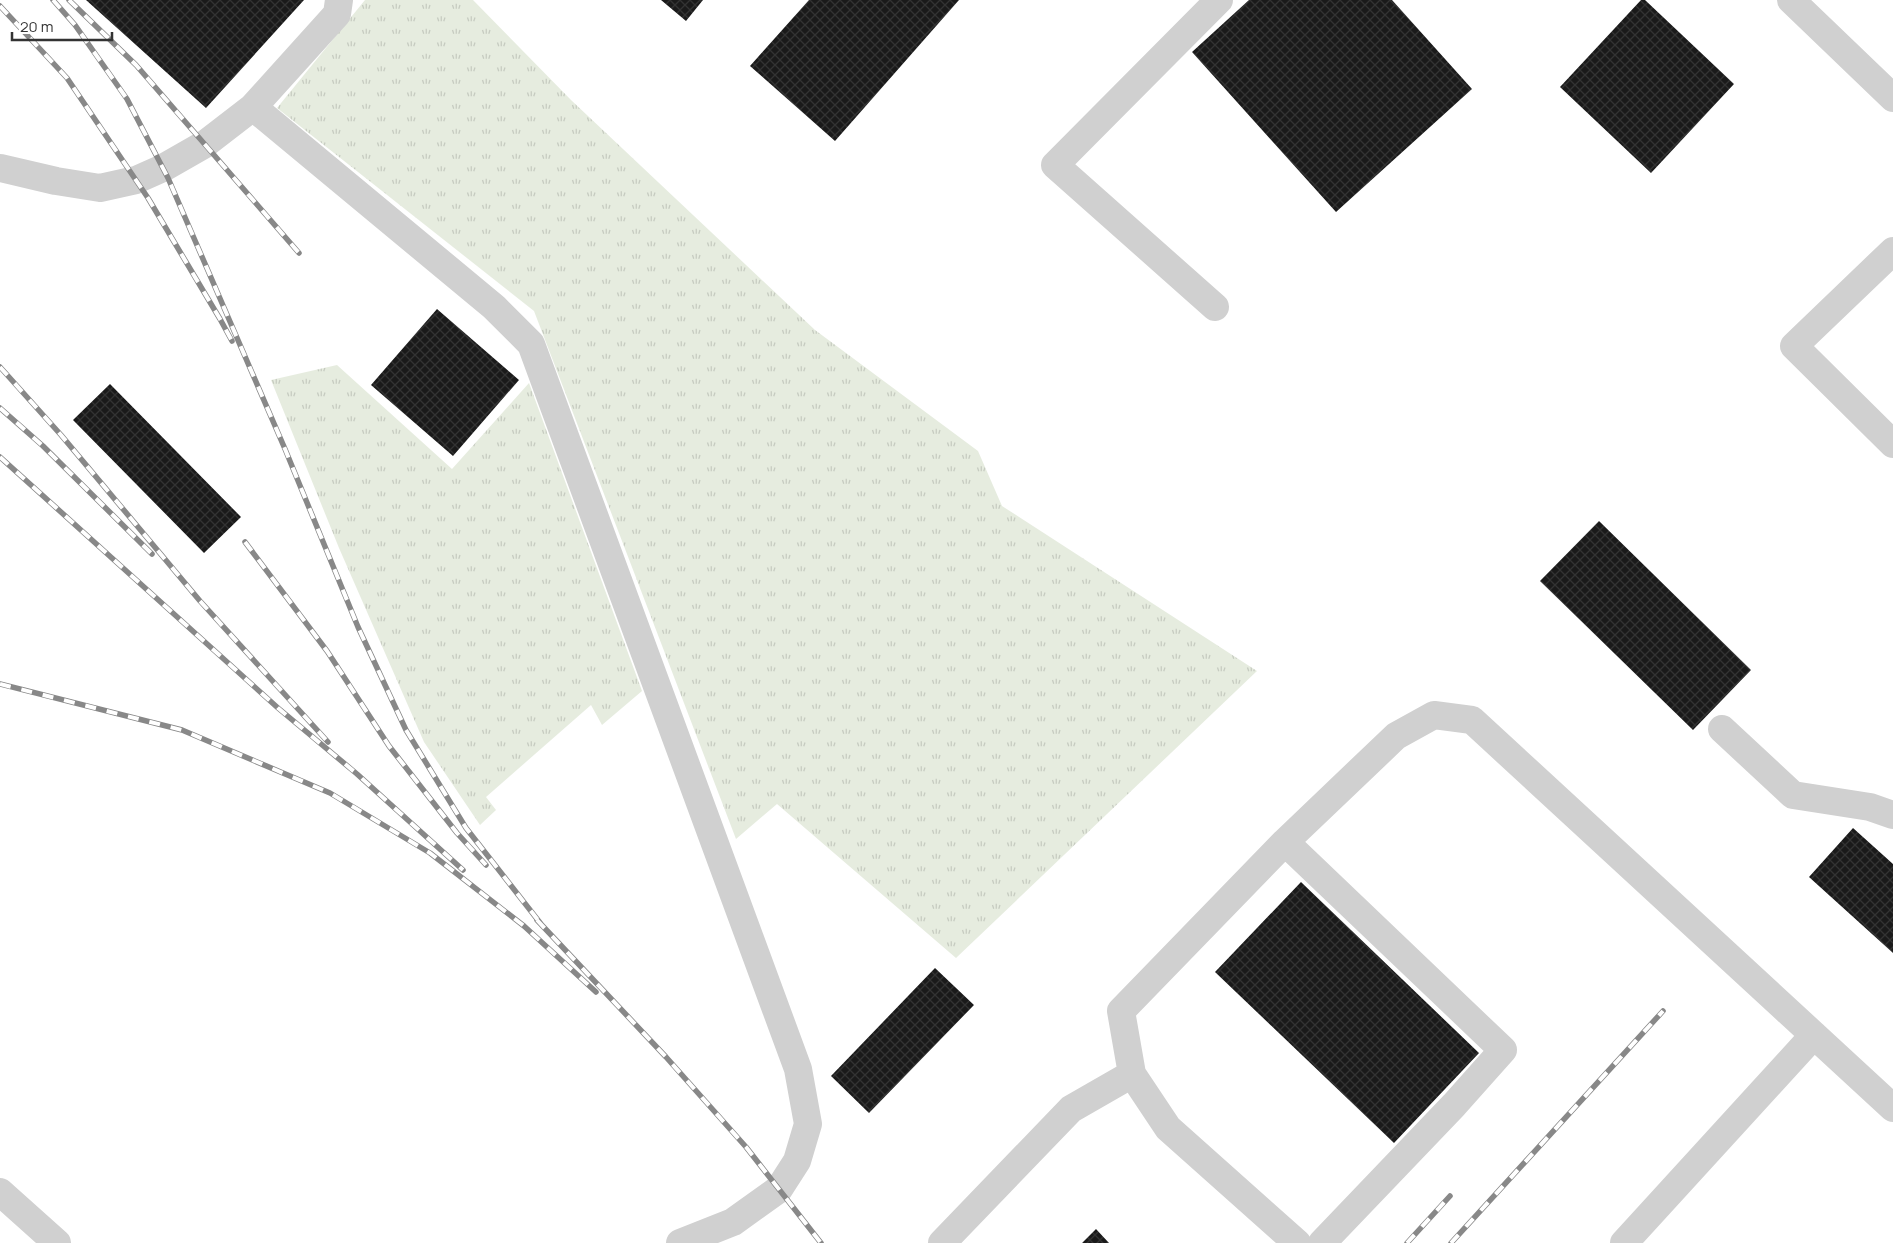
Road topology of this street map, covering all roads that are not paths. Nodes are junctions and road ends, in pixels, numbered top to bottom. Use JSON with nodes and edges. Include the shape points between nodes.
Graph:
{"nodes":[{"id":1,"x":339,"y":0,"type":"edge"},
{"id":2,"x":1218,"y":0,"type":"edge"},
{"id":3,"x":1792,"y":0,"type":"edge"},
{"id":4,"x":1893,"y":98,"type":"edge"},
{"id":5,"x":253,"y":107,"type":"junction"},
{"id":6,"x":0,"y":168,"type":"edge"},
{"id":7,"x":1893,"y":251,"type":"edge"},
{"id":8,"x":1215,"y":307,"type":"dead end"},
{"id":9,"x":1893,"y":444,"type":"edge"},
{"id":10,"x":1722,"y":729,"type":"dead end"},
{"id":11,"x":1893,"y":815,"type":"edge"},
{"id":12,"x":1285,"y":842,"type":"junction"},
{"id":13,"x":1814,"y":1035,"type":"junction"},
{"id":14,"x":1132,"y":1074,"type":"junction"},
{"id":15,"x":1893,"y":1108,"type":"edge"},
{"id":16,"x":0,"y":1192,"type":"edge"},
{"id":17,"x":57,"y":1243,"type":"edge"},
{"id":18,"x":680,"y":1243,"type":"edge"},
{"id":19,"x":942,"y":1243,"type":"edge"},
{"id":20,"x":1298,"y":1243,"type":"edge"},
{"id":21,"x":1322,"y":1243,"type":"edge"},
{"id":22,"x":1624,"y":1243,"type":"edge"}],
"edges":[{"from":1,"to":5,"type":"street","via":[[337,14]]},
{"from":2,"to":8,"type":"street","via":[[1055,165]]},
{"from":3,"to":4,"type":"street"},
{"from":5,"to":6,"type":"street","via":[[205,144],[136,180],[100,188]]},
{"from":5,"to":18,"type":"street","via":[[494,307],[532,344],[798,1069],[808,1124],[797,1161],[779,1189],[733,1222]]},
{"from":7,"to":9,"type":"street","via":[[1794,346]]},
{"from":10,"to":11,"type":"street","via":[[1793,795],[1870,807]]},
{"from":12,"to":13,"type":"street","via":[[1396,736],[1434,715],[1472,720]]},
{"from":12,"to":14,"type":"street","via":[[1121,1011]]},
{"from":12,"to":21,"type":"street","via":[[1503,1050]]},
{"from":13,"to":15,"type":"street"},
{"from":13,"to":22,"type":"street"},
{"from":14,"to":19,"type":"street","via":[[1071,1109]]},
{"from":14,"to":20,"type":"street","via":[[1168,1128]]},
{"from":16,"to":17,"type":"street"}]}
